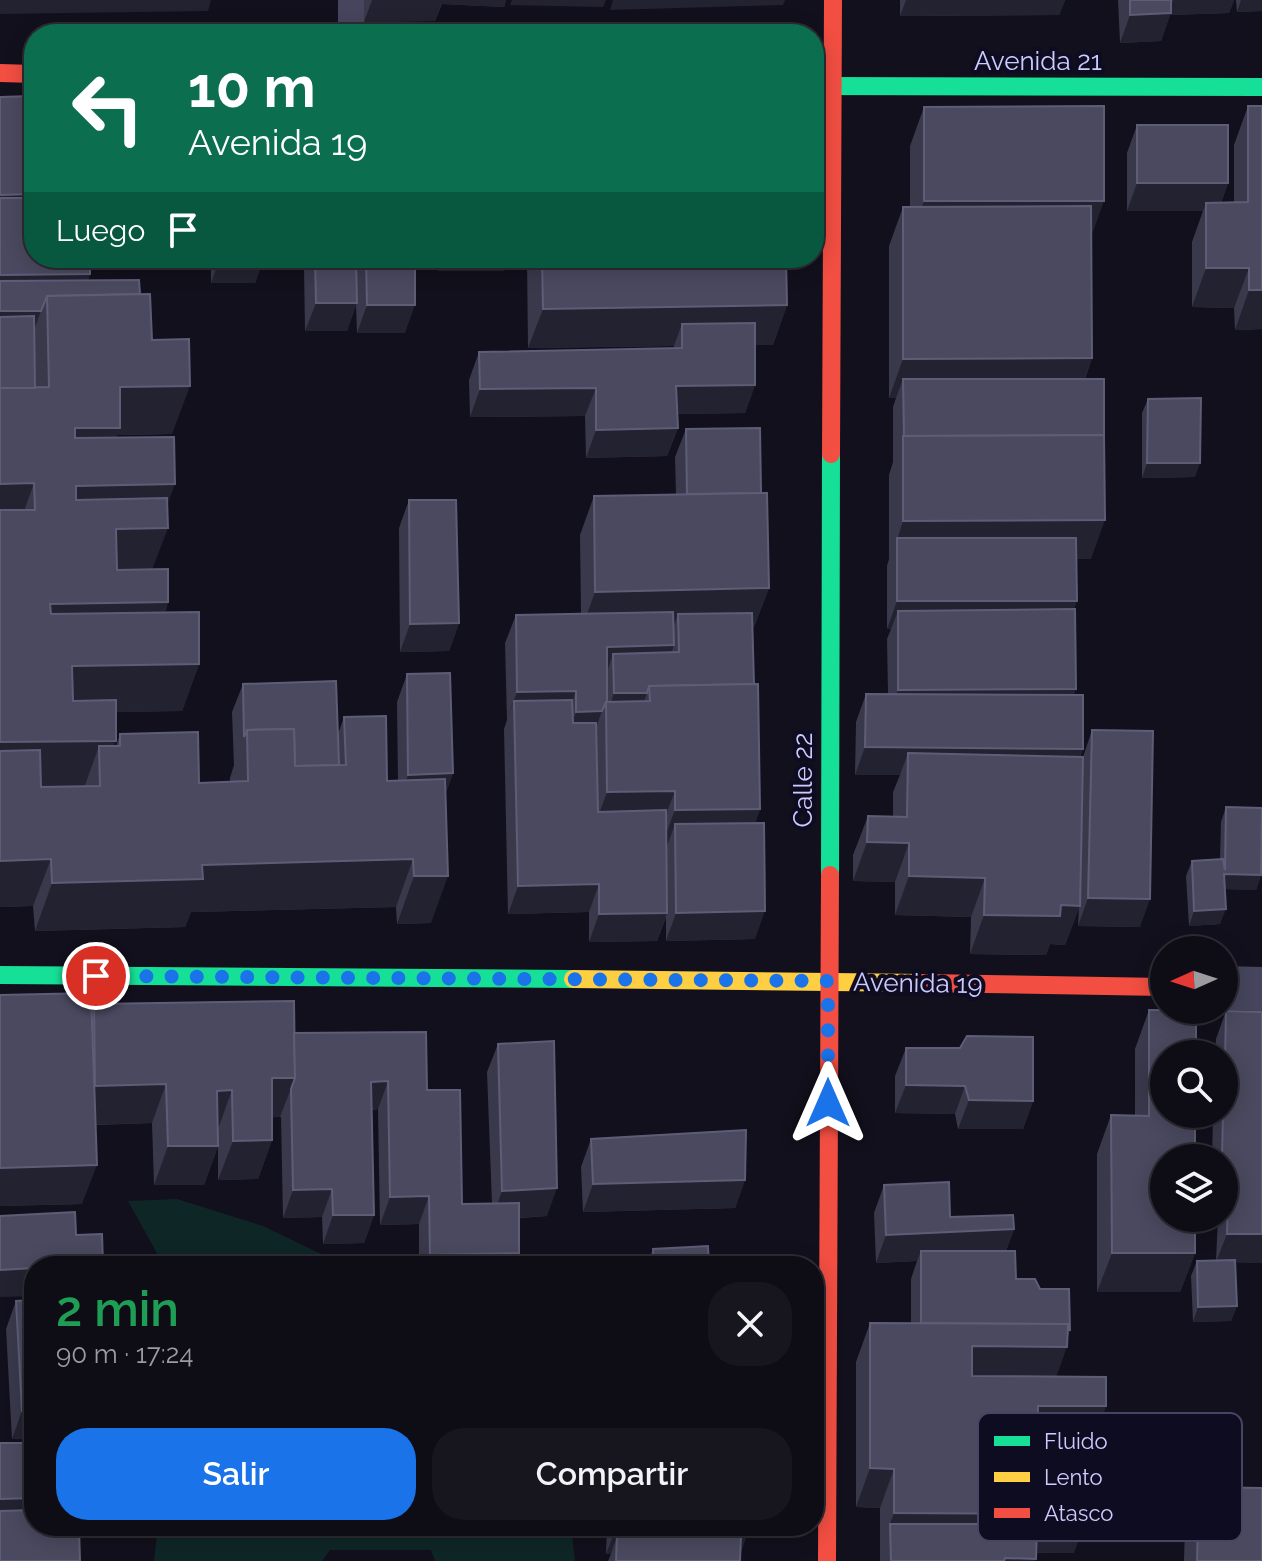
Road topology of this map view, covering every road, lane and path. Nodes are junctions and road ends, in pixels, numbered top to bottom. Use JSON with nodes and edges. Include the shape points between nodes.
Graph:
{"nodes":[{"id":1,"x":351,"y":0,"type":"edge"},
{"id":2,"x":833,"y":0,"type":"edge"},
{"id":3,"x":351,"y":24,"type":"edge"},
{"id":4,"x":0,"y":73,"type":"edge"},
{"id":5,"x":24,"y":74,"type":"edge"},
{"id":6,"x":824,"y":77,"type":"edge"},
{"id":7,"x":824,"y":86,"type":"edge"},
{"id":8,"x":1262,"y":87,"type":"edge"},
{"id":9,"x":824,"y":265,"type":"edge"},
{"id":10,"x":0,"y":975,"type":"edge"},
{"id":11,"x":828,"y":981,"type":"junction"},
{"id":12,"x":1150,"y":987,"type":"edge"},
{"id":13,"x":1238,"y":988,"type":"edge"},
{"id":14,"x":1262,"y":989,"type":"edge"},
{"id":15,"x":827,"y":1561,"type":"edge"}],
"edges":[{"from":1,"to":3,"type":"lane"},
{"from":2,"to":6,"type":"street","name":"Calle 22"},
{"from":4,"to":5,"type":"street"},
{"from":7,"to":8,"type":"street","name":"Avenida 21"},
{"from":9,"to":11,"type":"street","name":"Calle 22"},
{"from":10,"to":11,"type":"street","name":"Avenida 19"},
{"from":11,"to":12,"type":"street","name":"Avenida 19"},
{"from":11,"to":15,"type":"street","name":"Calle 22"},
{"from":13,"to":14,"type":"street"}]}
